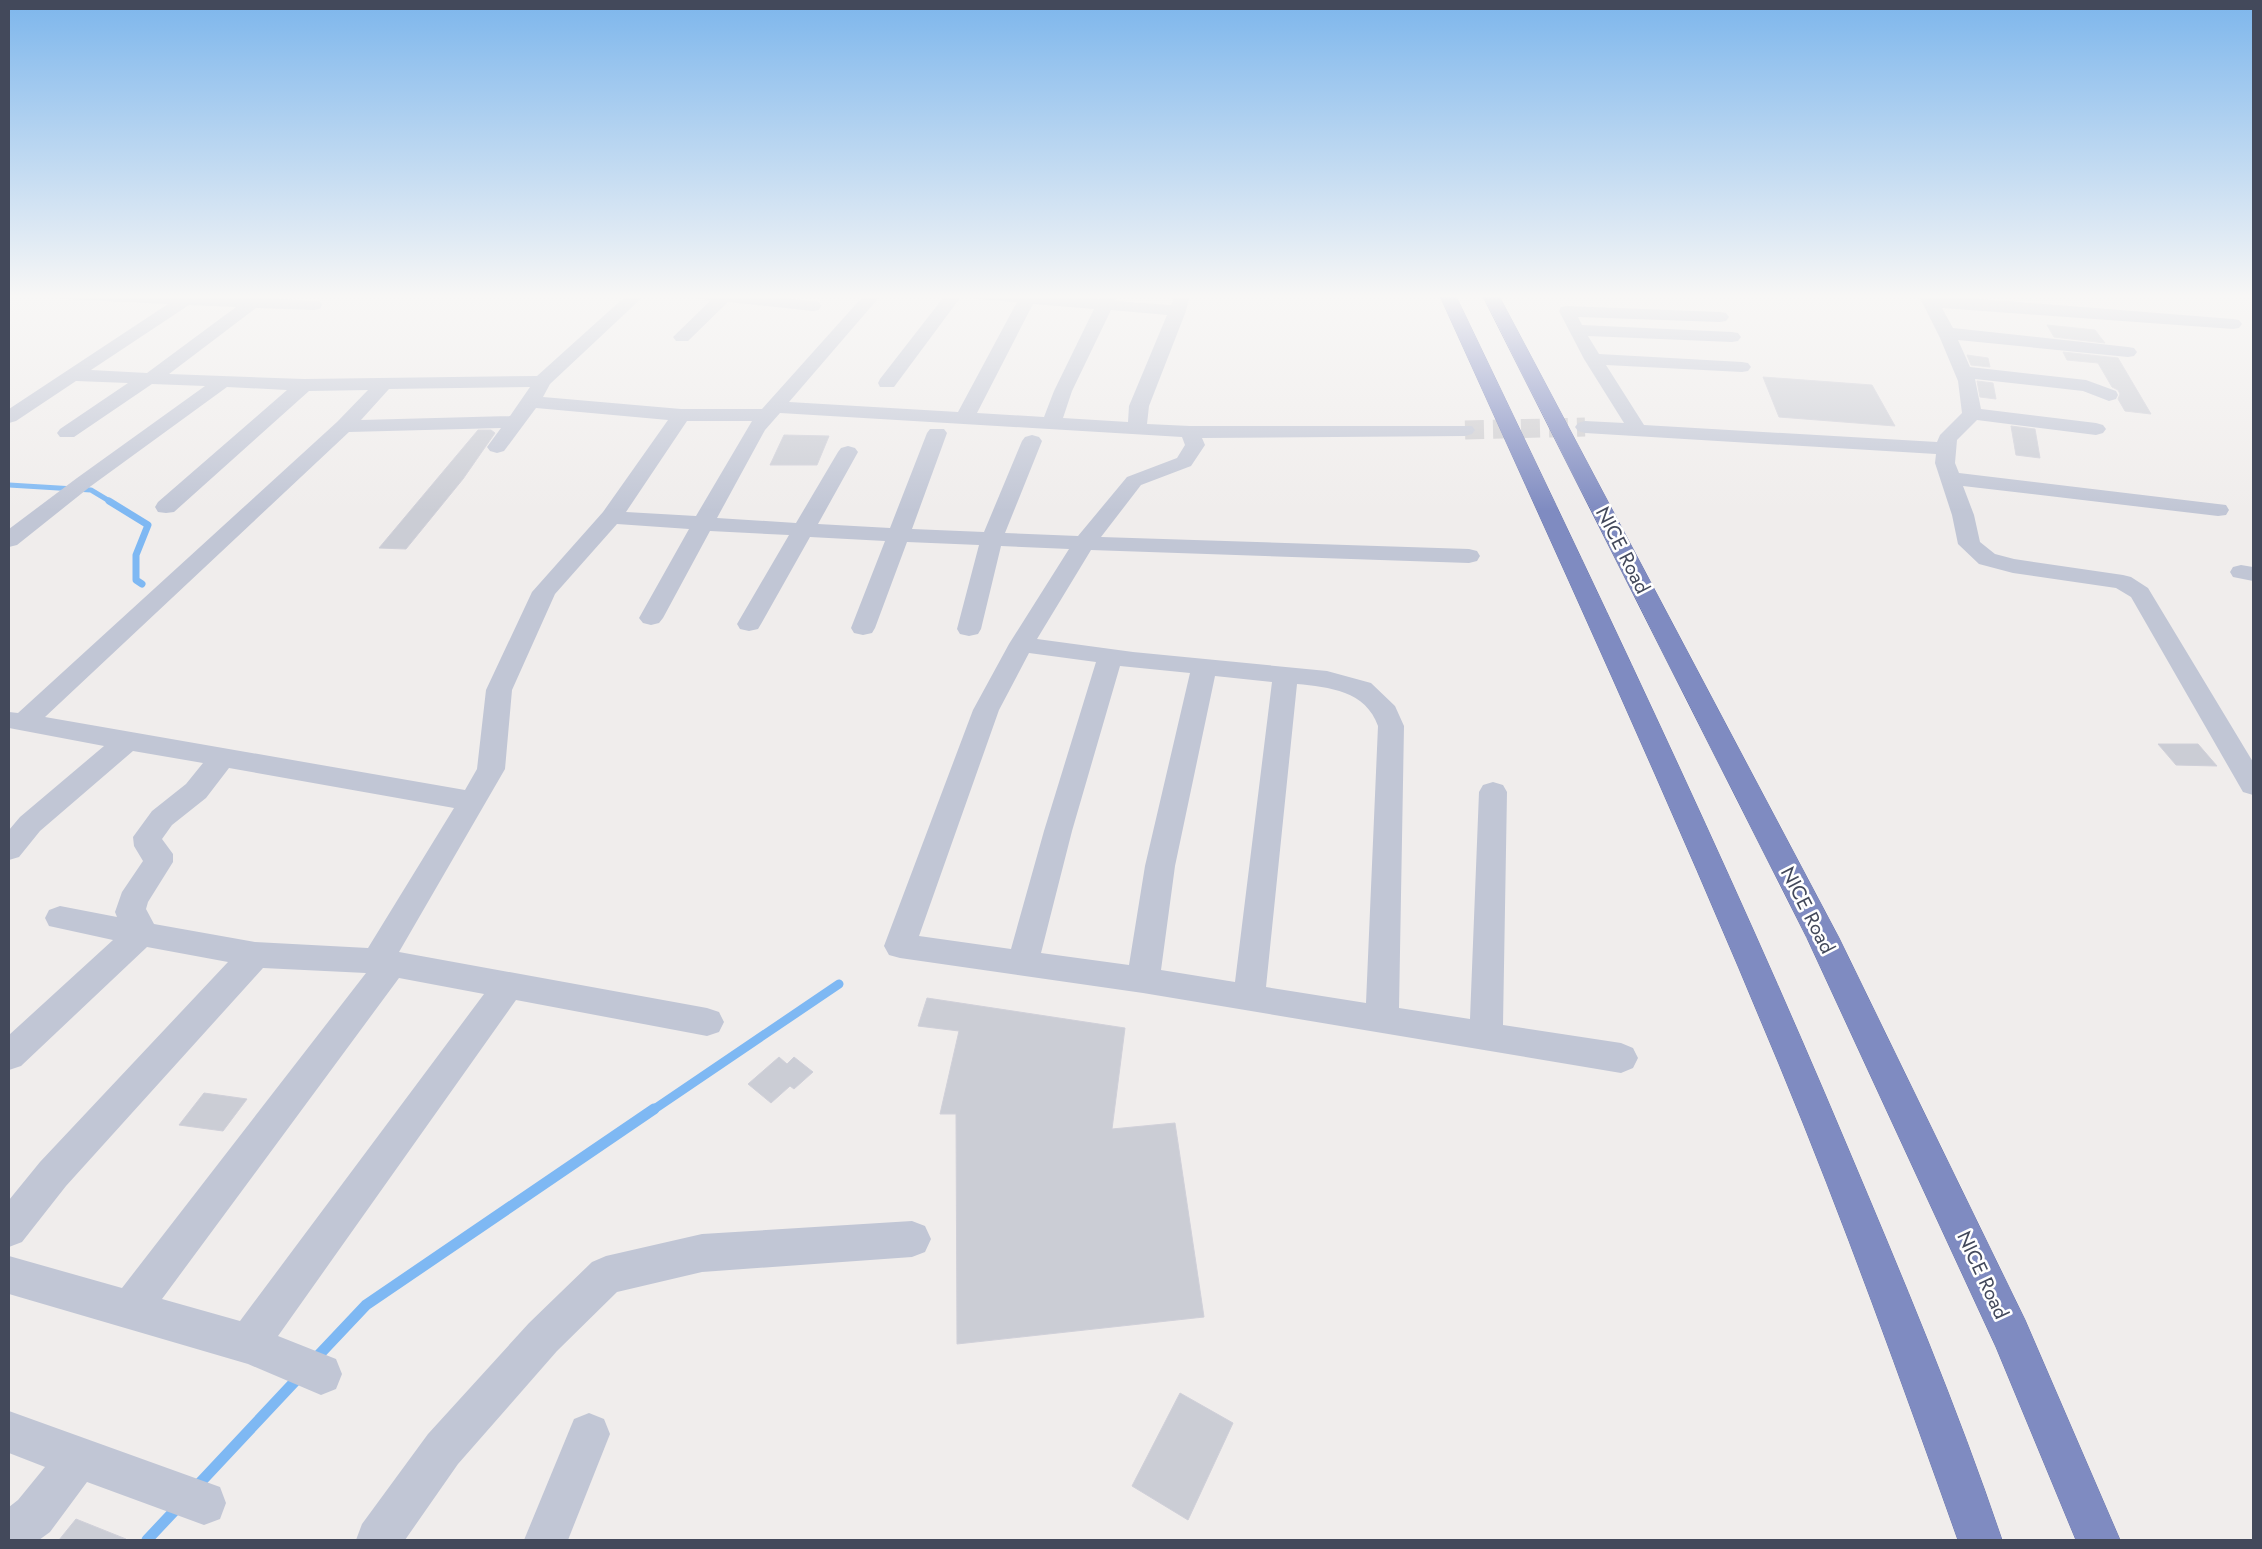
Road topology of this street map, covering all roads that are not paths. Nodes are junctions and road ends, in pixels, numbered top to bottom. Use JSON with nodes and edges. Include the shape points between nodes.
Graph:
{"nodes":[{"id":1,"x":85,"y":366,"type":"edge"},
{"id":2,"x":166,"y":366,"type":"edge"},
{"id":3,"x":559,"y":366,"type":"edge"},
{"id":4,"x":811,"y":366,"type":"edge"},
{"id":5,"x":900,"y":366,"type":"edge"},
{"id":6,"x":992,"y":366,"type":"edge"},
{"id":7,"x":1075,"y":366,"type":"edge"},
{"id":8,"x":1155,"y":366,"type":"edge"},
{"id":9,"x":1480,"y":366,"type":"edge"},
{"id":10,"x":1527,"y":366,"type":"edge"},
{"id":11,"x":1598,"y":366,"type":"edge"},
{"id":12,"x":1729,"y":366,"type":"edge"},
{"id":13,"x":1961,"y":366,"type":"edge"},
{"id":14,"x":1742,"y":367,"type":"dead end"},
{"id":15,"x":1964,"y":372,"type":"junction"},
{"id":16,"x":72,"y":375,"type":"junction"},
{"id":17,"x":150,"y":378,"type":"junction"},
{"id":18,"x":224,"y":381,"type":"junction"},
{"id":19,"x":542,"y":382,"type":"junction"},
{"id":20,"x":887,"y":383,"type":"dead end"},
{"id":21,"x":384,"y":384,"type":"junction"},
{"id":22,"x":304,"y":385,"type":"junction"},
{"id":23,"x":9,"y":394,"type":"edge"},
{"id":24,"x":2109,"y":395,"type":"dead end"},
{"id":25,"x":41,"y":396,"type":"junction"},
{"id":26,"x":531,"y":402,"type":"junction"},
{"id":27,"x":772,"y":411,"type":"junction"},
{"id":28,"x":681,"y":414,"type":"junction"},
{"id":29,"x":1972,"y":414,"type":"junction"},
{"id":30,"x":9,"y":417,"type":"edge"},
{"id":31,"x":965,"y":418,"type":"junction"},
{"id":32,"x":516,"y":422,"type":"junction"},
{"id":33,"x":1051,"y":424,"type":"junction"},
{"id":34,"x":344,"y":426,"type":"junction"},
{"id":35,"x":1585,"y":426,"type":"tunnel mouth"},
{"id":36,"x":1137,"y":429,"type":"junction"},
{"id":37,"x":2096,"y":429,"type":"dead end"},
{"id":38,"x":1465,"y":430,"type":"tunnel mouth"},
{"id":39,"x":1638,"y":430,"type":"junction"},
{"id":40,"x":67,"y":432,"type":"dead end"},
{"id":41,"x":1190,"y":432,"type":"junction"},
{"id":42,"x":937,"y":433,"type":"dead end"},
{"id":43,"x":1032,"y":441,"type":"dead end"},
{"id":44,"x":497,"y":447,"type":"dead end"},
{"id":45,"x":1946,"y":449,"type":"junction"},
{"id":46,"x":848,"y":452,"type":"dead end"},
{"id":47,"x":1950,"y":478,"type":"junction"},
{"id":48,"x":166,"y":506,"type":"dead end"},
{"id":49,"x":2218,"y":510,"type":"dead end"},
{"id":50,"x":611,"y":517,"type":"junction"},
{"id":51,"x":703,"y":524,"type":"junction"},
{"id":52,"x":805,"y":529,"type":"junction"},
{"id":53,"x":898,"y":533,"type":"junction"},
{"id":54,"x":992,"y":538,"type":"junction"},
{"id":55,"x":9,"y":540,"type":"edge"},
{"id":56,"x":1084,"y":543,"type":"junction"},
{"id":57,"x":1469,"y":556,"type":"dead end"},
{"id":58,"x":651,"y":618,"type":"dead end"},
{"id":59,"x":749,"y":624,"type":"dead end"},
{"id":60,"x":863,"y":628,"type":"dead end"},
{"id":61,"x":969,"y":629,"type":"dead end"},
{"id":62,"x":1022,"y":644,"type":"junction"},
{"id":63,"x":1110,"y":656,"type":"junction"},
{"id":64,"x":1204,"y":667,"type":"junction"},
{"id":65,"x":1285,"y":674,"type":"junction"},
{"id":66,"x":16,"y":721,"type":"edge"},
{"id":67,"x":128,"y":740,"type":"junction"},
{"id":68,"x":223,"y":757,"type":"junction"},
{"id":69,"x":2253,"y":785,"type":"edge"},
{"id":70,"x":1493,"y":792,"type":"dead end"},
{"id":71,"x":472,"y":800,"type":"junction"},
{"id":72,"x":9,"y":849,"type":"edge"},
{"id":73,"x":60,"y":918,"type":"dead end"},
{"id":74,"x":142,"y":933,"type":"junction"},
{"id":75,"x":255,"y":956,"type":"junction"},
{"id":76,"x":384,"y":962,"type":"junction"},
{"id":77,"x":1023,"y":963,"type":"junction"},
{"id":78,"x":1144,"y":980,"type":"junction"},
{"id":79,"x":509,"y":985,"type":"junction"},
{"id":80,"x":1249,"y":997,"type":"junction"},
{"id":81,"x":1382,"y":1019,"type":"junction"},
{"id":82,"x":708,"y":1022,"type":"dead end"},
{"id":83,"x":1486,"y":1036,"type":"junction"},
{"id":84,"x":9,"y":1056,"type":"edge"},
{"id":85,"x":1621,"y":1058,"type":"dead end"},
{"id":86,"x":9,"y":1229,"type":"edge"},
{"id":87,"x":912,"y":1239,"type":"dead end"},
{"id":88,"x":9,"y":1275,"type":"edge"},
{"id":89,"x":130,"y":1310,"type":"junction"},
{"id":90,"x":248,"y":1344,"type":"junction"},
{"id":91,"x":321,"y":1374,"type":"dead end"},
{"id":92,"x":9,"y":1432,"type":"edge"},
{"id":93,"x":589,"y":1434,"type":"dead end"},
{"id":94,"x":79,"y":1458,"type":"junction"},
{"id":95,"x":204,"y":1503,"type":"dead end"},
{"id":96,"x":9,"y":1535,"type":"edge"},
{"id":97,"x":378,"y":1540,"type":"edge"},
{"id":98,"x":546,"y":1540,"type":"edge"},
{"id":99,"x":1980,"y":1540,"type":"edge"},
{"id":100,"x":2098,"y":1540,"type":"edge"}],
"edges":[{"from":1,"to":16,"type":"street"},
{"from":2,"to":17,"type":"street"},
{"from":3,"to":19,"type":"street"},
{"from":4,"to":27,"type":"street"},
{"from":5,"to":20,"type":"street"},
{"from":6,"to":31,"type":"street"},
{"from":7,"to":33,"type":"street"},
{"from":8,"to":36,"type":"street","via":[[1139,406]]},
{"from":9,"to":99,"type":"highway","via":[[1746,942],[1901,1320]]},
{"from":10,"to":100,"type":"highway","name":"NICE Road","via":[[1823,938],[2011,1334]]},
{"from":11,"to":39,"type":"street"},
{"from":12,"to":14,"type":"street"},
{"from":13,"to":15,"type":"street"},
{"from":15,"to":24,"type":"street","via":[[2086,386]]},
{"from":15,"to":29,"type":"street"},
{"from":16,"to":17,"type":"street"},
{"from":16,"to":25,"type":"street"},
{"from":17,"to":18,"type":"street"},
{"from":17,"to":40,"type":"street"},
{"from":18,"to":22,"type":"street"},
{"from":18,"to":55,"type":"street"},
{"from":19,"to":21,"type":"street"},
{"from":19,"to":26,"type":"street"},
{"from":21,"to":22,"type":"street"},
{"from":21,"to":34,"type":"street"},
{"from":22,"to":48,"type":"street"},
{"from":23,"to":25,"type":"street"},
{"from":25,"to":30,"type":"street"},
{"from":26,"to":28,"type":"street"},
{"from":26,"to":32,"type":"street"},
{"from":27,"to":28,"type":"street"},
{"from":27,"to":31,"type":"street"},
{"from":27,"to":51,"type":"street","via":[[756,428]]},
{"from":28,"to":50,"type":"street"},
{"from":29,"to":37,"type":"street"},
{"from":29,"to":45,"type":"street","via":[[1947,439]]},
{"from":31,"to":33,"type":"street"},
{"from":32,"to":34,"type":"street"},
{"from":32,"to":44,"type":"street"},
{"from":33,"to":36,"type":"street"},
{"from":34,"to":66,"type":"street"},
{"from":35,"to":39,"type":"street"},
{"from":36,"to":41,"type":"street"},
{"from":38,"to":41,"type":"street"},
{"from":39,"to":45,"type":"street"},
{"from":41,"to":56,"type":"street","via":[[1195,444],[1184,462],[1134,481]]},
{"from":42,"to":53,"type":"street"},
{"from":43,"to":54,"type":"street"},
{"from":45,"to":47,"type":"street","via":[[1945,463]]},
{"from":46,"to":52,"type":"street"},
{"from":47,"to":49,"type":"street"},
{"from":47,"to":69,"type":"street","via":[[1969,544],[1987,559],[2013,566],[2123,582],[2140,593]]},
{"from":50,"to":51,"type":"street"},
{"from":50,"to":71,"type":"street","via":[[544,592],[499,690],[491,769]]},
{"from":51,"to":52,"type":"street"},
{"from":51,"to":58,"type":"street"},
{"from":52,"to":53,"type":"street"},
{"from":52,"to":59,"type":"street"},
{"from":53,"to":54,"type":"street"},
{"from":53,"to":60,"type":"street"},
{"from":54,"to":56,"type":"street"},
{"from":54,"to":61,"type":"street"},
{"from":56,"to":57,"type":"street"},
{"from":56,"to":62,"type":"street"},
{"from":62,"to":63,"type":"street"},
{"from":62,"to":77,"type":"street","via":[[986,710],[900,946]]},
{"from":63,"to":64,"type":"street"},
{"from":63,"to":77,"type":"street"},
{"from":64,"to":65,"type":"street"},
{"from":64,"to":78,"type":"street","via":[[1160,866]]},
{"from":65,"to":80,"type":"street"},
{"from":65,"to":81,"type":"street","via":[[1327,679],[1362,689],[1386,712],[1391,726]]},
{"from":66,"to":67,"type":"street"},
{"from":67,"to":68,"type":"street"},
{"from":67,"to":72,"type":"street","via":[[30,824]]},
{"from":68,"to":71,"type":"street"},
{"from":68,"to":74,"type":"street","via":[[196,792],[162,818],[147,837],[149,846],[158,854],[158,862],[133,900],[130,912]]},
{"from":70,"to":83,"type":"street"},
{"from":71,"to":76,"type":"street"},
{"from":73,"to":74,"type":"street"},
{"from":74,"to":75,"type":"street"},
{"from":74,"to":84,"type":"street"},
{"from":75,"to":76,"type":"street"},
{"from":75,"to":86,"type":"street","via":[[53,1174]]},
{"from":76,"to":79,"type":"street"},
{"from":76,"to":89,"type":"street"},
{"from":77,"to":78,"type":"street"},
{"from":78,"to":80,"type":"street"},
{"from":79,"to":82,"type":"street"},
{"from":79,"to":90,"type":"street"},
{"from":80,"to":81,"type":"street"},
{"from":81,"to":83,"type":"street"},
{"from":83,"to":85,"type":"street"},
{"from":87,"to":97,"type":"street","via":[[702,1252],[606,1275],[543,1337],[444,1449]]},
{"from":88,"to":89,"type":"street"},
{"from":89,"to":90,"type":"street"},
{"from":90,"to":91,"type":"street"},
{"from":92,"to":94,"type":"street"},
{"from":93,"to":98,"type":"street"},
{"from":94,"to":95,"type":"street"},
{"from":94,"to":96,"type":"street","via":[[34,1516]]}]}
